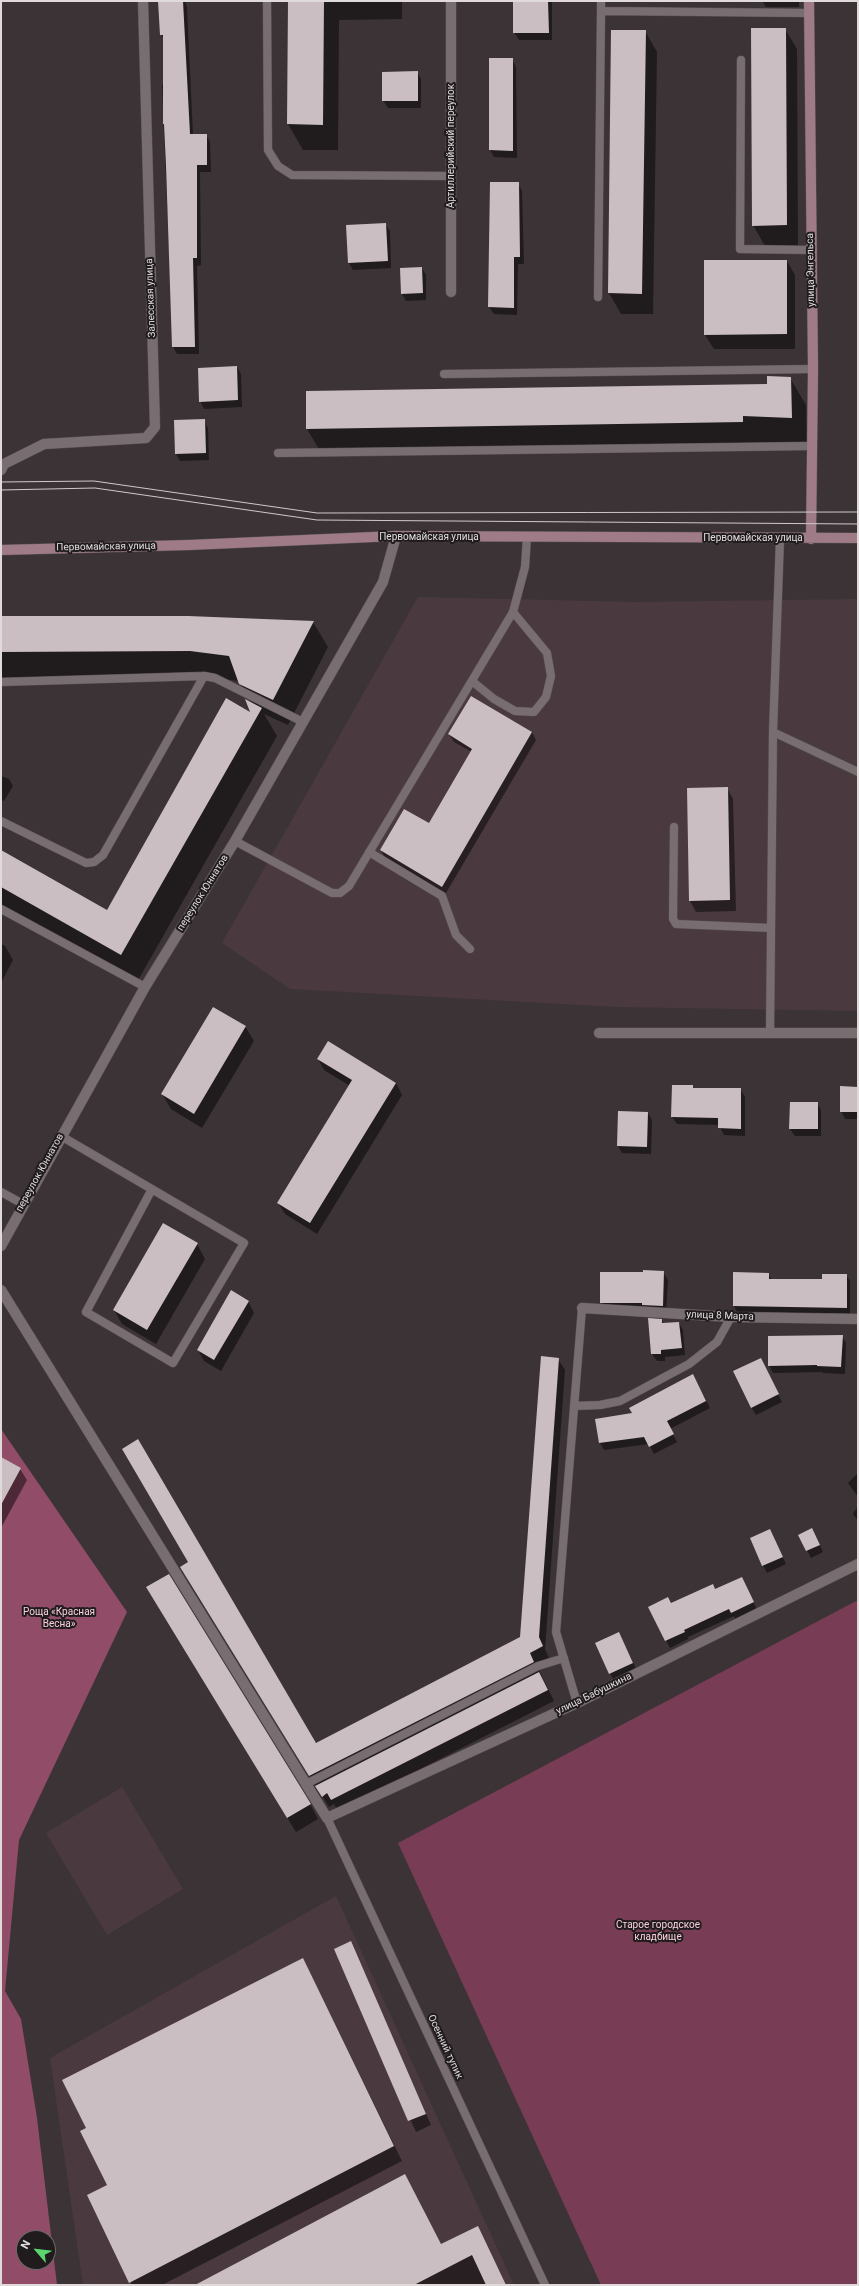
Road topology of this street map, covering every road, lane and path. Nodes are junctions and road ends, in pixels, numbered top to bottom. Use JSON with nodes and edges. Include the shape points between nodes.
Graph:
{"nodes":[{"id":1,"x":143,"y":1,"type":"edge"},
{"id":2,"x":267,"y":1,"type":"edge"},
{"id":3,"x":451,"y":1,"type":"edge"},
{"id":4,"x":601,"y":1,"type":"edge"},
{"id":5,"x":809,"y":1,"type":"edge"},
{"id":6,"x":601,"y":11,"type":"junction"},
{"id":7,"x":808,"y":13,"type":"junction"},
{"id":8,"x":741,"y":60,"type":"dead end"},
{"id":9,"x":451,"y":176,"type":"junction"},
{"id":10,"x":811,"y":250,"type":"junction"},
{"id":11,"x":451,"y":292,"type":"dead end"},
{"id":12,"x":598,"y":298,"type":"dead end"},
{"id":13,"x":813,"y":369,"type":"junction"},
{"id":14,"x":444,"y":374,"type":"dead end"},
{"id":15,"x":812,"y":446,"type":"junction"},
{"id":16,"x":278,"y":453,"type":"dead end"},
{"id":17,"x":1,"y":470,"type":"edge"},
{"id":18,"x":396,"y":536,"type":"junction"},
{"id":19,"x":527,"y":537,"type":"junction"},
{"id":20,"x":780,"y":538,"type":"junction"},
{"id":21,"x":858,"y":538,"type":"edge"},
{"id":22,"x":811,"y":539,"type":"junction"},
{"id":23,"x":1,"y":550,"type":"edge"},
{"id":24,"x":513,"y":612,"type":"junction"},
{"id":25,"x":204,"y":676,"type":"junction"},
{"id":26,"x":472,"y":681,"type":"junction"},
{"id":27,"x":1,"y":682,"type":"edge"},
{"id":28,"x":303,"y":722,"type":"junction"},
{"id":29,"x":773,"y":732,"type":"junction"},
{"id":30,"x":858,"y":772,"type":"edge"},
{"id":31,"x":1,"y":821,"type":"edge"},
{"id":32,"x":674,"y":827,"type":"dead end"},
{"id":33,"x":235,"y":841,"type":"junction"},
{"id":34,"x":369,"y":852,"type":"junction"},
{"id":35,"x":1,"y":909,"type":"edge"},
{"id":36,"x":771,"y":928,"type":"junction"},
{"id":37,"x":470,"y":949,"type":"dead end"},
{"id":38,"x":145,"y":987,"type":"junction"},
{"id":39,"x":599,"y":1033,"type":"dead end"},
{"id":40,"x":770,"y":1033,"type":"junction"},
{"id":41,"x":858,"y":1033,"type":"edge"},
{"id":42,"x":61,"y":1136,"type":"junction"},
{"id":43,"x":151,"y":1191,"type":"junction"},
{"id":44,"x":1,"y":1192,"type":"edge"},
{"id":45,"x":23,"y":1204,"type":"junction"},
{"id":46,"x":1,"y":1246,"type":"edge"},
{"id":47,"x":1,"y":1290,"type":"edge"},
{"id":48,"x":582,"y":1308,"type":"joint"},
{"id":49,"x":731,"y":1317,"type":"junction"},
{"id":50,"x":858,"y":1319,"type":"edge"},
{"id":51,"x":574,"y":1406,"type":"junction"},
{"id":52,"x":858,"y":1564,"type":"edge"},
{"id":53,"x":564,"y":1658,"type":"junction"},
{"id":54,"x":578,"y":1703,"type":"junction"},
{"id":55,"x":306,"y":1784,"type":"junction"},
{"id":56,"x":327,"y":1818,"type":"junction"},
{"id":57,"x":545,"y":2285,"type":"edge"}],
"edges":[{"from":1,"to":17,"type":"street","name":"Залесская улица","via":[[155,427],[146,438],[44,444],[4,464]]},
{"from":2,"to":9,"type":"lane","via":[[268,150],[278,166],[292,175]]},
{"from":3,"to":9,"type":"street","name":"Артиллерийский переулок"},
{"from":4,"to":6,"type":"lane"},
{"from":5,"to":7,"type":"main road","name":"улица Энгельса"},
{"from":6,"to":7,"type":"lane"},
{"from":6,"to":12,"type":"lane"},
{"from":7,"to":10,"type":"main road","name":"улица Энгельса"},
{"from":8,"to":10,"type":"lane","via":[[740,249]]},
{"from":9,"to":11,"type":"street","name":"Артиллерийский переулок"},
{"from":10,"to":13,"type":"main road","name":"улица Энгельса"},
{"from":13,"to":14,"type":"lane"},
{"from":13,"to":15,"type":"main road","name":"улица Энгельса"},
{"from":15,"to":16,"type":"lane"},
{"from":15,"to":22,"type":"main road","name":"улица Энгельса"},
{"from":18,"to":19,"type":"main road","name":"Первомайская улица"},
{"from":18,"to":23,"type":"main road","name":"Первомайская улица"},
{"from":18,"to":28,"type":"street","name":"переулок Юннатов","via":[[383,582]]},
{"from":19,"to":20,"type":"main road","name":"Первомайская улица"},
{"from":19,"to":24,"type":"lane","via":[[525,567]]},
{"from":20,"to":22,"type":"main road","name":"Первомайская улица"},
{"from":20,"to":29,"type":"lane"},
{"from":21,"to":22,"type":"main road","name":"Первомайская улица"},
{"from":24,"to":26,"type":"lane"},
{"from":24,"to":26,"type":"lane","via":[[547,653],[551,676],[546,697],[534,712],[514,711]]},
{"from":25,"to":27,"type":"lane"},
{"from":25,"to":28,"type":"lane","via":[[215,678]]},
{"from":25,"to":31,"type":"lane","via":[[103,855],[94,862],[86,863]]},
{"from":26,"to":34,"type":"lane"},
{"from":28,"to":33,"type":"street","name":"переулок Юннатов"},
{"from":29,"to":30,"type":"lane"},
{"from":29,"to":36,"type":"lane"},
{"from":32,"to":36,"type":"lane","via":[[673,919],[676,924]]},
{"from":33,"to":34,"type":"lane","via":[[332,893],[340,893],[349,886]]},
{"from":33,"to":38,"type":"street","name":"переулок Юннатов"},
{"from":34,"to":37,"type":"lane","via":[[442,896],[456,935]]},
{"from":35,"to":38,"type":"lane"},
{"from":36,"to":40,"type":"lane"},
{"from":38,"to":42,"type":"street","name":"переулок Юннатов"},
{"from":39,"to":40,"type":"street"},
{"from":40,"to":41,"type":"street"},
{"from":42,"to":43,"type":"lane"},
{"from":42,"to":45,"type":"street","name":"переулок Юннатов"},
{"from":43,"to":43,"type":"lane","via":[[244,1243],[173,1363],[86,1312]]},
{"from":44,"to":45,"type":"lane"},
{"from":45,"to":46,"type":"street","name":"переулок Юннатов"},
{"from":47,"to":55,"type":"street"},
{"from":48,"to":49,"type":"street","name":"улица 8 Марта"},
{"from":48,"to":51,"type":"lane"},
{"from":49,"to":50,"type":"street","name":"улица 8 Марта"},
{"from":49,"to":51,"type":"lane","via":[[717,1342],[689,1364],[620,1401]]},
{"from":51,"to":53,"type":"lane","via":[[556,1632]]},
{"from":52,"to":54,"type":"street","name":"улица Бабушкина"},
{"from":53,"to":54,"type":"lane"},
{"from":53,"to":55,"type":"lane","via":[[538,1666]]},
{"from":54,"to":56,"type":"street","name":"улица Бабушкина"},
{"from":55,"to":56,"type":"street"},
{"from":56,"to":57,"type":"lane","name":"Осенний тупик"}]}
